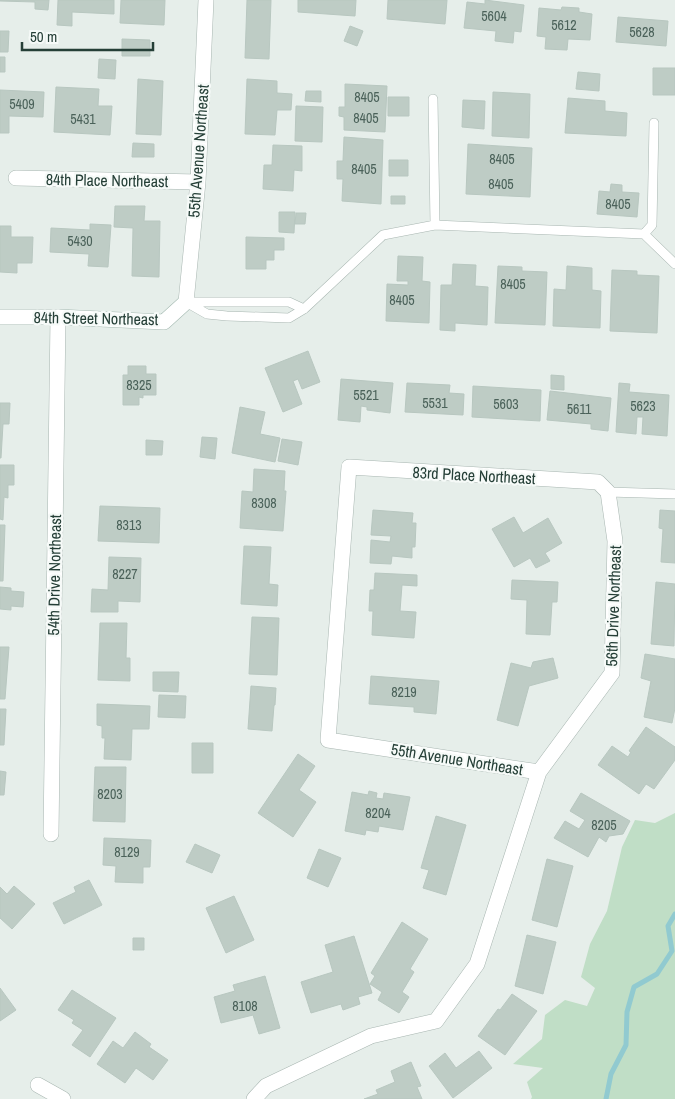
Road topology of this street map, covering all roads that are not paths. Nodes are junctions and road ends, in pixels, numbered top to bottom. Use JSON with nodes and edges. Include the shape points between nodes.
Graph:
{"nodes":[{"id":1,"x":206,"y":0,"type":"edge"},
{"id":2,"x":433,"y":99,"type":"dead end"},
{"id":3,"x":654,"y":123,"type":"dead end"},
{"id":4,"x":16,"y":178,"type":"dead end"},
{"id":5,"x":198,"y":182,"type":"junction"},
{"id":6,"x":435,"y":225,"type":"junction"},
{"id":7,"x":644,"y":234,"type":"junction"},
{"id":8,"x":675,"y":264,"type":"edge"},
{"id":9,"x":186,"y":302,"type":"junction"},
{"id":10,"x":304,"y":308,"type":"junction"},
{"id":11,"x":0,"y":317,"type":"edge"},
{"id":12,"x":58,"y":317,"type":"junction"},
{"id":13,"x":349,"y":468,"type":"joint"},
{"id":14,"x":603,"y":487,"type":"junction"},
{"id":15,"x":675,"y":494,"type":"edge"},
{"id":16,"x":539,"y":772,"type":"junction"},
{"id":17,"x":51,"y":834,"type":"dead end"},
{"id":18,"x":38,"y":1085,"type":"dead end"},
{"id":19,"x":63,"y":1099,"type":"edge"},
{"id":20,"x":254,"y":1099,"type":"edge"}],
"edges":[{"from":1,"to":5,"type":"street","name":"55th Avenue Northeast"},
{"from":2,"to":6,"type":"lane"},
{"from":3,"to":7,"type":"lane","via":[[652,226]]},
{"from":4,"to":5,"type":"street","name":"84th Place Northeast"},
{"from":5,"to":9,"type":"street","name":"55th Avenue Northeast"},
{"from":6,"to":7,"type":"lane"},
{"from":6,"to":10,"type":"lane","via":[[383,234]]},
{"from":7,"to":8,"type":"lane"},
{"from":9,"to":10,"type":"lane","via":[[290,302]]},
{"from":9,"to":10,"type":"lane","via":[[207,314],[226,316],[288,318]]},
{"from":9,"to":12,"type":"street","name":"84th Street Northeast","via":[[164,322]]},
{"from":11,"to":12,"type":"street","name":"84th Street Northeast"},
{"from":12,"to":17,"type":"street","name":"54th Drive Northeast"},
{"from":13,"to":14,"type":"street","name":"83rd Place Northeast"},
{"from":13,"to":16,"type":"street","name":"55th Avenue Northeast","via":[[328,740]]},
{"from":14,"to":15,"type":"lane"},
{"from":14,"to":16,"type":"street","name":"56th Drive Northeast","via":[[615,541],[612,673]]},
{"from":16,"to":20,"type":"street","name":"55th Avenue Northeast","via":[[477,964],[436,1021],[371,1036],[266,1086]]},
{"from":18,"to":19,"type":"street"}]}
